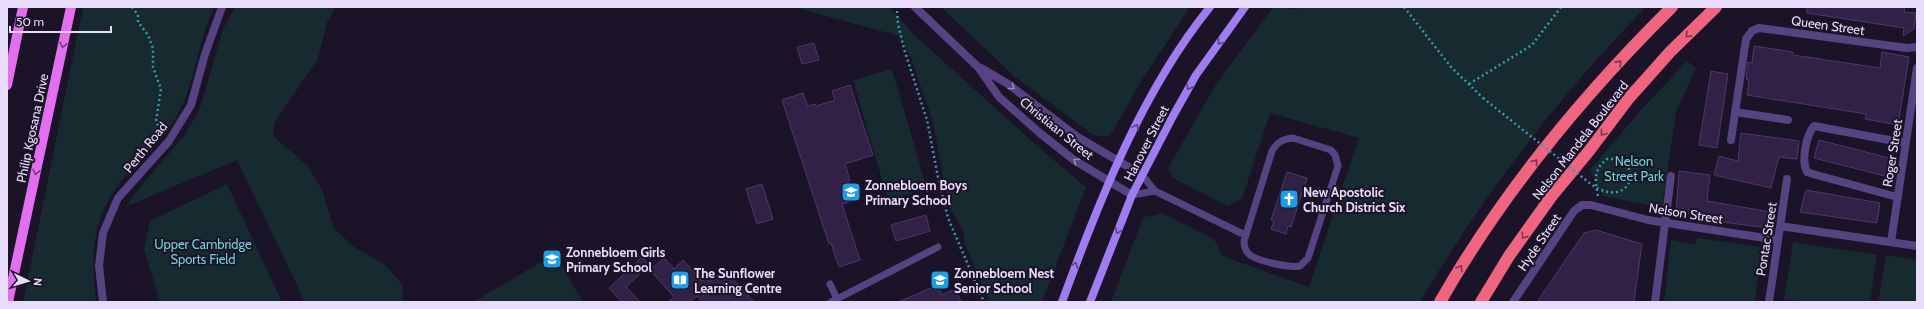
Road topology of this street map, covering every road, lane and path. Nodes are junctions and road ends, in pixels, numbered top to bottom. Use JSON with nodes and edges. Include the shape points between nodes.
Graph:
{"nodes":[{"id":1,"x":23,"y":7,"type":"edge"},
{"id":2,"x":71,"y":7,"type":"edge"},
{"id":3,"x":132,"y":7,"type":"edge"},
{"id":4,"x":222,"y":7,"type":"edge"},
{"id":5,"x":915,"y":7,"type":"edge"},
{"id":6,"x":1210,"y":7,"type":"edge"},
{"id":7,"x":1245,"y":7,"type":"edge"},
{"id":8,"x":1404,"y":7,"type":"edge"},
{"id":9,"x":1561,"y":7,"type":"edge"},
{"id":10,"x":1672,"y":7,"type":"edge"},
{"id":11,"x":1716,"y":7,"type":"edge"},
{"id":12,"x":897,"y":11,"type":"dead end"},
{"id":13,"x":1917,"y":47,"type":"edge"},
{"id":14,"x":978,"y":67,"type":"junction"},
{"id":15,"x":1917,"y":68,"type":"edge"},
{"id":16,"x":1469,"y":84,"type":"junction"},
{"id":17,"x":7,"y":85,"type":"edge"},
{"id":18,"x":1735,"y":112,"type":"junction"},
{"id":19,"x":1788,"y":120,"type":"dead end"},
{"id":20,"x":1731,"y":140,"type":"dead end"},
{"id":21,"x":169,"y":141,"type":"junction"},
{"id":22,"x":1906,"y":143,"type":"junction"},
{"id":23,"x":1118,"y":161,"type":"junction"},
{"id":24,"x":1142,"y":175,"type":"junction"},
{"id":25,"x":1671,"y":176,"type":"dead end"},
{"id":26,"x":1787,"y":179,"type":"dead end"},
{"id":27,"x":1109,"y":182,"type":"junction"},
{"id":28,"x":1155,"y":191,"type":"junction"},
{"id":29,"x":1132,"y":195,"type":"junction"},
{"id":30,"x":1897,"y":197,"type":"junction"},
{"id":31,"x":1591,"y":204,"type":"joint"},
{"id":32,"x":1600,"y":207,"type":"junction"},
{"id":33,"x":1665,"y":222,"type":"junction"},
{"id":34,"x":1780,"y":226,"type":"junction"},
{"id":35,"x":1245,"y":235,"type":"junction"},
{"id":36,"x":1778,"y":240,"type":"junction"},
{"id":37,"x":1891,"y":242,"type":"junction"},
{"id":38,"x":1917,"y":246,"type":"edge"},
{"id":39,"x":938,"y":247,"type":"dead end"},
{"id":40,"x":830,"y":284,"type":"dead end"},
{"id":41,"x":834,"y":301,"type":"edge"},
{"id":42,"x":8,"y":302,"type":"edge"},
{"id":43,"x":103,"y":302,"type":"edge"},
{"id":44,"x":984,"y":302,"type":"edge"},
{"id":45,"x":1062,"y":302,"type":"edge"},
{"id":46,"x":1090,"y":302,"type":"edge"},
{"id":47,"x":1440,"y":302,"type":"edge"},
{"id":48,"x":1481,"y":302,"type":"edge"},
{"id":49,"x":1513,"y":302,"type":"edge"},
{"id":50,"x":1654,"y":302,"type":"edge"},
{"id":51,"x":1769,"y":302,"type":"edge"}],
"edges":[{"from":1,"to":17,"type":"main road"},
{"from":2,"to":42,"type":"main road","name":"Philip Kgosana Drive","one_way":true},
{"from":3,"to":21,"type":"path","via":[[153,48],[153,67],[161,89],[156,121],[161,133]]},
{"from":4,"to":21,"type":"street","name":"Perth Road","via":[[205,54],[191,105]]},
{"from":5,"to":14,"type":"street","name":"Christiaan Street"},
{"from":23,"to":6,"type":"street","name":"Hanover Street","one_way":true,"via":[[1165,72]]},
{"from":7,"to":24,"type":"street","name":"Hanover Street","one_way":true,"via":[[1196,75]]},
{"from":8,"to":16,"type":"path","via":[[1451,67]]},
{"from":9,"to":16,"type":"path","via":[[1532,45]]},
{"from":47,"to":10,"type":"highway","name":"Nelson Mandela Boulevard","one_way":true,"via":[[1479,237],[1556,134],[1648,30]]},
{"from":11,"to":48,"type":"highway","name":"Nelson Mandela Boulevard","one_way":true,"via":[[1670,52],[1629,98],[1551,197],[1509,256]]},
{"from":12,"to":44,"type":"path","via":[[904,49],[928,120],[948,218]]},
{"from":13,"to":18,"type":"street","name":"Queen Street","via":[[1907,48],[1759,28],[1752,31],[1746,39]]},
{"from":14,"to":23,"type":"street","name":"Christiaan Street","one_way":true,"via":[[1008,84],[1076,136]]},
{"from":27,"to":14,"type":"street","name":"Christiaan Street","one_way":true,"via":[[1074,160],[1011,107],[1000,97]]},
{"from":15,"to":22,"type":"street","name":"Roger Street"},
{"from":16,"to":32,"type":"path","bridge":true,"via":[[1483,98],[1592,185],[1604,192],[1620,192],[1625,189],[1630,180],[1629,168],[1625,162],[1607,159],[1596,171],[1595,180]]},
{"from":18,"to":19,"type":"street"},
{"from":18,"to":20,"type":"street","name":"Queen Street"},
{"from":21,"to":43,"type":"street","name":"Perth Road","via":[[118,198],[103,233],[99,266]]},
{"from":22,"to":30,"type":"street","name":"Roger Street"},
{"from":22,"to":30,"type":"street","via":[[1814,126],[1809,132],[1804,165],[1807,172]]},
{"from":23,"to":24,"type":"street","name":"Christiaan Street"},
{"from":23,"to":27,"type":"street","name":"Hanover Street"},
{"from":24,"to":28,"type":"lane"},
{"from":24,"to":29,"type":"street","name":"Hanover Street"},
{"from":25,"to":33,"type":"street"},
{"from":26,"to":34,"type":"street","name":"Pontac Street"},
{"from":27,"to":29,"type":"street","name":"Christiaan Street"},
{"from":45,"to":27,"type":"street","name":"Hanover Street","one_way":true},
{"from":28,"to":29,"type":"lane"},
{"from":28,"to":35,"type":"lane"},
{"from":29,"to":46,"type":"street","name":"Hanover Street","one_way":true},
{"from":30,"to":37,"type":"street","name":"Roger Street"},
{"from":31,"to":32,"type":"street","name":"Nelson Street"},
{"from":31,"to":49,"type":"street","name":"Hyde Street","via":[[1582,205],[1574,211]]},
{"from":32,"to":33,"type":"street","name":"Nelson Street"},
{"from":33,"to":36,"type":"street","name":"Nelson Street"},
{"from":33,"to":50,"type":"street"},
{"from":34,"to":36,"type":"street","name":"Pontac Street"},
{"from":34,"to":37,"type":"street"},
{"from":35,"to":35,"type":"lane","via":[[1244,246],[1251,256],[1290,267],[1304,263],[1308,258],[1338,166],[1331,150],[1293,138],[1276,145],[1272,150]]},
{"from":36,"to":51,"type":"street","name":"Pontac Street"},
{"from":37,"to":38,"type":"street"},
{"from":39,"to":41,"type":"lane"},
{"from":40,"to":41,"type":"lane"}]}
